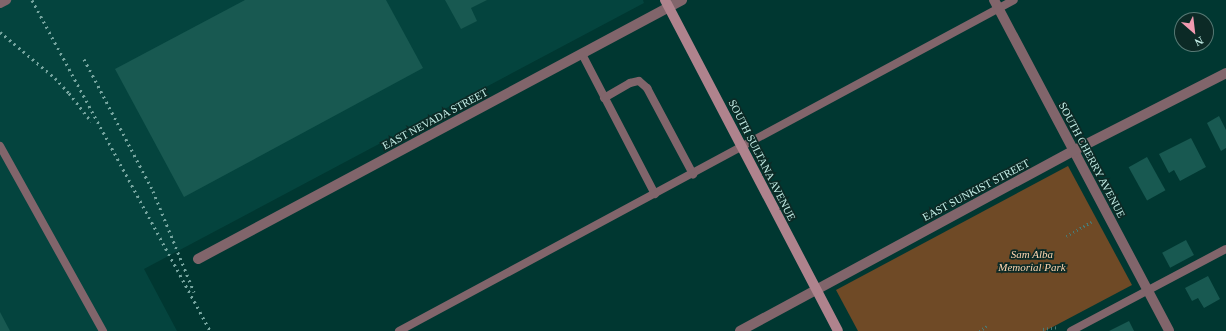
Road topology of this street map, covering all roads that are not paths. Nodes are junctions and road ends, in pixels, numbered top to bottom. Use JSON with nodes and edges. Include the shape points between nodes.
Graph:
{"nodes":[{"id":1,"x":6,"y":0,"type":"edge"},
{"id":2,"x":682,"y":0,"type":"edge"},
{"id":3,"x":1014,"y":0,"type":"edge"},
{"id":4,"x":0,"y":3,"type":"edge"},
{"id":5,"x":667,"y":4,"type":"edge"},
{"id":6,"x":996,"y":4,"type":"edge"},
{"id":7,"x":582,"y":54,"type":"junction"},
{"id":8,"x":1226,"y":72,"type":"edge"},
{"id":9,"x":604,"y":98,"type":"junction"},
{"id":10,"x":0,"y":146,"type":"edge"},
{"id":11,"x":742,"y":148,"type":"junction"},
{"id":12,"x":1073,"y":151,"type":"junction"},
{"id":13,"x":693,"y":174,"type":"junction"},
{"id":14,"x":655,"y":194,"type":"junction"},
{"id":15,"x":1226,"y":249,"type":"edge"},
{"id":16,"x":198,"y":258,"type":"dead end"},
{"id":17,"x":816,"y":290,"type":"junction"},
{"id":18,"x":1148,"y":291,"type":"junction"},
{"id":19,"x":104,"y":331,"type":"edge"},
{"id":20,"x":399,"y":331,"type":"edge"},
{"id":21,"x":740,"y":331,"type":"edge"},
{"id":22,"x":838,"y":331,"type":"edge"},
{"id":23,"x":1071,"y":331,"type":"edge"},
{"id":24,"x":1169,"y":331,"type":"edge"}],
"edges":[{"from":1,"to":4,"type":"street"},
{"from":2,"to":5,"type":"street","name":"EAST NEVADA STREET"},
{"from":3,"to":6,"type":"lane"},
{"from":5,"to":7,"type":"street","name":"EAST NEVADA STREET"},
{"from":5,"to":11,"type":"street","name":"SOUTH SULTANA AVENUE"},
{"from":6,"to":11,"type":"lane"},
{"from":6,"to":12,"type":"street","name":"SOUTH CHERRY AVENUE"},
{"from":7,"to":9,"type":"lane"},
{"from":7,"to":16,"type":"street","name":"EAST NEVADA STREET"},
{"from":8,"to":12,"type":"street","name":"EAST SUNKIST STREET"},
{"from":9,"to":13,"type":"lane","via":[[630,83],[639,81],[647,88]]},
{"from":9,"to":14,"type":"lane"},
{"from":10,"to":19,"type":"lane"},
{"from":11,"to":13,"type":"lane"},
{"from":11,"to":17,"type":"street","name":"SOUTH SULTANA AVENUE"},
{"from":12,"to":17,"type":"street","name":"EAST SUNKIST STREET"},
{"from":12,"to":18,"type":"street","name":"SOUTH CHERRY AVENUE"},
{"from":13,"to":14,"type":"lane"},
{"from":14,"to":20,"type":"lane"},
{"from":15,"to":18,"type":"lane"},
{"from":17,"to":21,"type":"street","name":"EAST SUNKIST STREET"},
{"from":17,"to":22,"type":"street","name":"SOUTH SULTANA AVENUE"},
{"from":18,"to":23,"type":"lane"},
{"from":18,"to":24,"type":"street","name":"SOUTH CHERRY AVENUE"}]}
